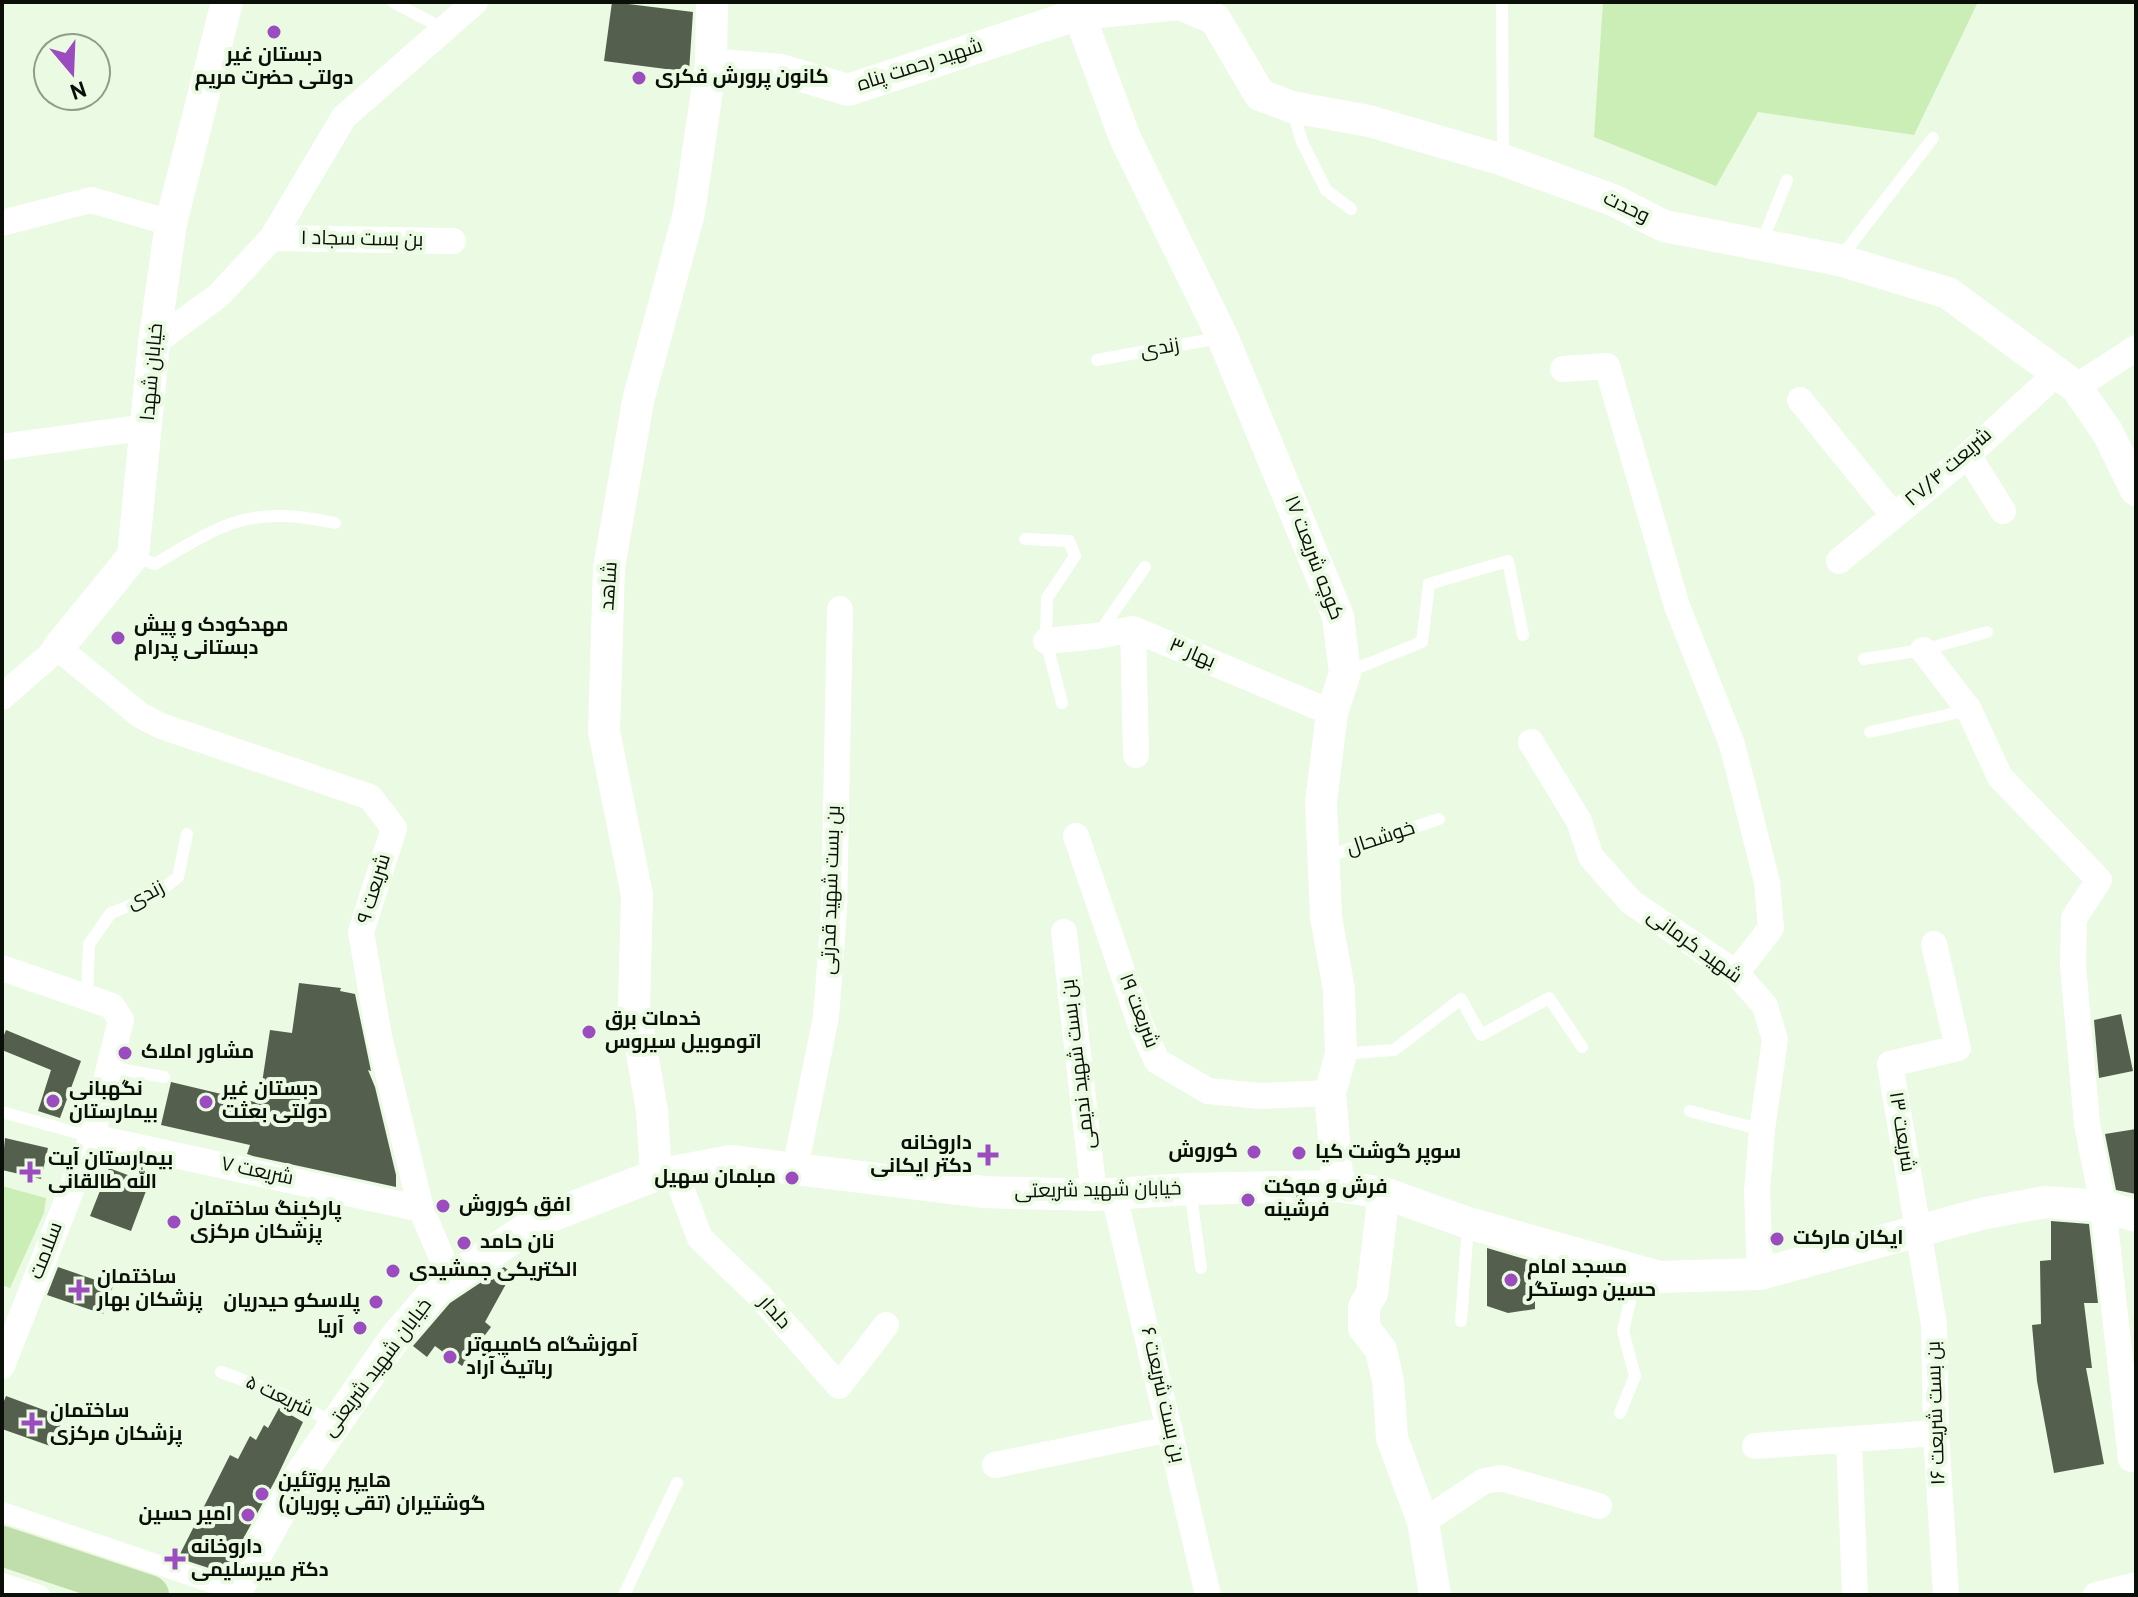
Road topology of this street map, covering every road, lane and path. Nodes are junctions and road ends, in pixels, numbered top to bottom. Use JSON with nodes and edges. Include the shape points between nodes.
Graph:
{"nodes":[{"id":1,"x":227,"y":2,"type":"edge"},
{"id":2,"x":393,"y":2,"type":"edge"},
{"id":3,"x":475,"y":2,"type":"edge"},
{"id":4,"x":712,"y":2,"type":"edge"},
{"id":5,"x":1502,"y":2,"type":"edge"},
{"id":6,"x":1079,"y":14,"type":"junction"},
{"id":7,"x":442,"y":28,"type":"junction"},
{"id":8,"x":711,"y":64,"type":"junction"},
{"id":9,"x":1292,"y":107,"type":"junction"},
{"id":10,"x":1933,"y":138,"type":"dead end"},
{"id":11,"x":1503,"y":160,"type":"junction"},
{"id":12,"x":1787,"y":180,"type":"dead end"},
{"id":13,"x":1351,"y":209,"type":"dead end"},
{"id":14,"x":2,"y":223,"type":"edge"},
{"id":15,"x":171,"y":223,"type":"junction"},
{"id":16,"x":272,"y":238,"type":"junction"},
{"id":17,"x":453,"y":241,"type":"dead end"},
{"id":18,"x":1761,"y":245,"type":"junction"},
{"id":19,"x":1839,"y":260,"type":"junction"},
{"id":20,"x":1223,"y":338,"type":"junction"},
{"id":21,"x":154,"y":343,"type":"junction"},
{"id":22,"x":2136,"y":348,"type":"edge"},
{"id":23,"x":1097,"y":360,"type":"dead end"},
{"id":24,"x":1563,"y":369,"type":"dead end"},
{"id":25,"x":2066,"y":380,"type":"junction"},
{"id":26,"x":1800,"y":400,"type":"dead end"},
{"id":27,"x":148,"y":427,"type":"junction"},
{"id":28,"x":2,"y":447,"type":"edge"},
{"id":29,"x":1968,"y":455,"type":"junction"},
{"id":30,"x":2136,"y":490,"type":"edge"},
{"id":31,"x":2003,"y":511,"type":"dead end"},
{"id":32,"x":1894,"y":516,"type":"junction"},
{"id":33,"x":335,"y":523,"type":"dead end"},
{"id":34,"x":1025,"y":539,"type":"dead end"},
{"id":35,"x":133,"y":556,"type":"junction"},
{"id":36,"x":1839,"y":561,"type":"dead end"},
{"id":37,"x":1145,"y":567,"type":"dead end"},
{"id":38,"x":840,"y":609,"type":"dead end"},
{"id":39,"x":1133,"y":629,"type":"junction"},
{"id":40,"x":1987,"y":632,"type":"dead end"},
{"id":41,"x":1523,"y":635,"type":"dead end"},
{"id":42,"x":1097,"y":636,"type":"junction"},
{"id":43,"x":1046,"y":641,"type":"junction"},
{"id":44,"x":58,"y":648,"type":"junction"},
{"id":45,"x":1923,"y":650,"type":"junction"},
{"id":46,"x":1864,"y":659,"type":"dead end"},
{"id":47,"x":1345,"y":673,"type":"junction"},
{"id":48,"x":2,"y":697,"type":"edge"},
{"id":49,"x":1062,"y":703,"type":"dead end"},
{"id":50,"x":1969,"y":710,"type":"junction"},
{"id":51,"x":1332,"y":713,"type":"junction"},
{"id":52,"x":1870,"y":732,"type":"dead end"},
{"id":53,"x":1531,"y":742,"type":"dead end"},
{"id":54,"x":1136,"y":755,"type":"dead end"},
{"id":55,"x":1439,"y":819,"type":"dead end"},
{"id":56,"x":187,"y":834,"type":"dead end"},
{"id":57,"x":1076,"y":836,"type":"dead end"},
{"id":58,"x":1323,"y":858,"type":"junction"},
{"id":59,"x":1064,"y":932,"type":"dead end"},
{"id":60,"x":1934,"y":944,"type":"dead end"},
{"id":61,"x":2,"y":968,"type":"edge"},
{"id":62,"x":1736,"y":973,"type":"junction"},
{"id":63,"x":87,"y":997,"type":"junction"},
{"id":64,"x":1582,"y":1047,"type":"dead end"},
{"id":65,"x":1341,"y":1054,"type":"junction"},
{"id":66,"x":109,"y":1067,"type":"junction"},
{"id":67,"x":164,"y":1077,"type":"dead end"},
{"id":68,"x":1330,"y":1093,"type":"junction"},
{"id":69,"x":1690,"y":1111,"type":"dead end"},
{"id":70,"x":2,"y":1112,"type":"edge"},
{"id":71,"x":1762,"y":1130,"type":"junction"},
{"id":72,"x":92,"y":1137,"type":"junction"},
{"id":73,"x":795,"y":1169,"type":"junction"},
{"id":74,"x":666,"y":1174,"type":"junction"},
{"id":75,"x":1338,"y":1186,"type":"junction"},
{"id":76,"x":1190,"y":1189,"type":"junction"},
{"id":77,"x":1384,"y":1193,"type":"junction"},
{"id":78,"x":1104,"y":1195,"type":"junction"},
{"id":79,"x":2103,"y":1206,"type":"junction"},
{"id":80,"x":421,"y":1209,"type":"junction"},
{"id":81,"x":2136,"y":1216,"type":"edge"},
{"id":82,"x":1468,"y":1223,"type":"junction"},
{"id":83,"x":1918,"y":1232,"type":"junction"},
{"id":84,"x":1201,"y":1268,"type":"dead end"},
{"id":85,"x":1637,"y":1271,"type":"junction"},
{"id":86,"x":1760,"y":1274,"type":"junction"},
{"id":87,"x":451,"y":1279,"type":"junction"},
{"id":88,"x":1461,"y":1321,"type":"dead end"},
{"id":89,"x":886,"y":1325,"type":"dead end"},
{"id":90,"x":2,"y":1366,"type":"edge"},
{"id":91,"x":221,"y":1372,"type":"dead end"},
{"id":92,"x":1620,"y":1413,"type":"dead end"},
{"id":93,"x":335,"y":1425,"type":"junction"},
{"id":94,"x":1170,"y":1429,"type":"junction"},
{"id":95,"x":1936,"y":1433,"type":"junction"},
{"id":96,"x":1849,"y":1439,"type":"junction"},
{"id":97,"x":1755,"y":1446,"type":"dead end"},
{"id":98,"x":2131,"y":1459,"type":"dead end"},
{"id":99,"x":995,"y":1465,"type":"dead end"},
{"id":100,"x":677,"y":1483,"type":"dead end"},
{"id":101,"x":1599,"y":1506,"type":"dead end"},
{"id":102,"x":2,"y":1512,"type":"edge"},
{"id":103,"x":1423,"y":1522,"type":"junction"},
{"id":104,"x":2,"y":1546,"type":"edge"},
{"id":105,"x":2,"y":1583,"type":"edge"},
{"id":106,"x":2136,"y":1585,"type":"edge"},
{"id":107,"x":134,"y":1593,"type":"edge"},
{"id":108,"x":237,"y":1594,"type":"edge"},
{"id":109,"x":1437,"y":1594,"type":"edge"},
{"id":110,"x":40,"y":1595,"type":"edge"},
{"id":111,"x":624,"y":1595,"type":"edge"},
{"id":112,"x":1208,"y":1595,"type":"edge"},
{"id":113,"x":1855,"y":1595,"type":"edge"},
{"id":114,"x":1946,"y":1595,"type":"edge"},
{"id":115,"x":2096,"y":1595,"type":"edge"}],
"edges":[{"from":1,"to":15,"type":"street","name":"خیابان شهدا"},
{"from":2,"to":7,"type":"lane"},
{"from":3,"to":7,"type":"street"},
{"from":4,"to":8,"type":"street","name":"شاهد"},
{"from":5,"to":11,"type":"lane"},
{"from":6,"to":8,"type":"street","name":"شهید رحمت پناه","via":[[848,90],[781,70]]},
{"from":6,"to":9,"type":"street","name":"وحدت","via":[[1180,4],[1215,19],[1260,95]]},
{"from":6,"to":20,"type":"street","name":"کوچه شریعت ۱۷","via":[[1125,138]]},
{"from":7,"to":16,"type":"street","via":[[344,117]]},
{"from":8,"to":74,"type":"street","name":"شاهد","via":[[689,213],[638,401],[609,568],[604,731],[637,895],[634,1006]]},
{"from":9,"to":11,"type":"street","name":"وحدت","via":[[1369,121]]},
{"from":9,"to":13,"type":"lane","via":[[1302,142],[1326,190]]},
{"from":10,"to":19,"type":"lane"},
{"from":11,"to":18,"type":"street","name":"وحدت","via":[[1613,200],[1664,226]]},
{"from":12,"to":18,"type":"lane"},
{"from":14,"to":15,"type":"street","via":[[91,200]]},
{"from":15,"to":21,"type":"street","name":"خیابان شهدا"},
{"from":16,"to":17,"type":"street","name":"بن بست سجاد ۱"},
{"from":16,"to":21,"type":"street","via":[[219,295]]},
{"from":18,"to":19,"type":"street","name":"وحدت"},
{"from":19,"to":25,"type":"street","name":"وحدت","via":[[1948,293]]},
{"from":20,"to":23,"type":"lane","name":"زندی"},
{"from":20,"to":47,"type":"street","name":"کوچه شریعت ۱۷","via":[[1338,616]]},
{"from":21,"to":27,"type":"street","name":"خیابان شهدا"},
{"from":22,"to":25,"type":"street","name":"شریعت ۲۷/۴"},
{"from":24,"to":62,"type":"street","via":[[1607,366],[1677,606],[1732,744],[1767,882],[1771,928]]},
{"from":25,"to":29,"type":"street","name":"شریعت ۲۷/۴"},
{"from":25,"to":30,"type":"street","name":"وحدت","via":[[2108,433]]},
{"from":26,"to":32,"type":"street"},
{"from":27,"to":28,"type":"street"},
{"from":27,"to":35,"type":"street","name":"خیابان شهدا"},
{"from":29,"to":31,"type":"street"},
{"from":29,"to":32,"type":"street","name":"شریعت ۲۷/۴"},
{"from":32,"to":36,"type":"street","name":"شریعت ۲۷/۴"},
{"from":33,"to":35,"type":"lane","via":[[253,516],[211,531],[155,564]]},
{"from":34,"to":43,"type":"lane","via":[[1069,541],[1075,556],[1047,598]]},
{"from":35,"to":44,"type":"street"},
{"from":37,"to":42,"type":"lane"},
{"from":38,"to":73,"type":"street","name":"بن بست شهید قدرتی","via":[[834,912],[826,1017]]},
{"from":39,"to":42,"type":"street"},
{"from":39,"to":51,"type":"street","name":"بهار ۳"},
{"from":39,"to":54,"type":"street"},
{"from":40,"to":45,"type":"lane"},
{"from":41,"to":47,"type":"lane","via":[[1508,561],[1429,584],[1422,642]]},
{"from":42,"to":43,"type":"street"},
{"from":43,"to":49,"type":"lane"},
{"from":44,"to":48,"type":"street"},
{"from":44,"to":80,"type":"street","name":"شریعت ۹","via":[[140,715],[370,797],[394,828],[361,932],[379,1036]]},
{"from":45,"to":46,"type":"lane"},
{"from":45,"to":50,"type":"street"},
{"from":47,"to":51,"type":"street","name":"کوچه شریعت ۱۷"},
{"from":50,"to":52,"type":"lane"},
{"from":50,"to":79,"type":"street","via":[[2000,777],[2099,880],[2074,918],[2073,966],[2087,1124]]},
{"from":51,"to":58,"type":"street","name":"کوچه شریعت ۱۷","via":[[1321,802]]},
{"from":53,"to":62,"type":"street","name":"شهید کرمانی","via":[[1579,821],[1591,857],[1631,902]]},
{"from":55,"to":58,"type":"lane","name":"خوشحال"},
{"from":56,"to":63,"type":"lane","name":"زندی","via":[[178,877],[154,896],[111,913],[89,944]]},
{"from":57,"to":68,"type":"street","name":"شریعت ۱۹","via":[[1157,1061],[1208,1091],[1260,1096]]},
{"from":58,"to":65,"type":"street","name":"کوچه شریعت ۱۷"},
{"from":59,"to":78,"type":"street","name":"بن بست شهید ندیمی"},
{"from":60,"to":83,"type":"street","name":"شریعت ۱۳","via":[[1958,1048],[1890,1064]]},
{"from":61,"to":63,"type":"street","name":"سلامت"},
{"from":62,"to":71,"type":"street","name":"شهید کرمانی","via":[[1765,1006],[1775,1040]]},
{"from":63,"to":66,"type":"street","name":"سلامت","via":[[112,1006],[121,1020]]},
{"from":64,"to":65,"type":"lane","via":[[1549,998],[1481,1035],[1461,999],[1394,1050]]},
{"from":65,"to":68,"type":"street","name":"کوچه شریعت ۱۷"},
{"from":66,"to":67,"type":"lane"},
{"from":66,"to":72,"type":"street","name":"سلامت"},
{"from":68,"to":75,"type":"street","name":"کوچه شریعت ۱۷"},
{"from":69,"to":71,"type":"lane"},
{"from":70,"to":72,"type":"lane"},
{"from":71,"to":86,"type":"street","name":"شهید کرمانی","via":[[1757,1191]]},
{"from":72,"to":80,"type":"street","name":"شریعت ۷","via":[[214,1169]]},
{"from":72,"to":90,"type":"street","name":"سلامت"},
{"from":73,"to":74,"type":"street","name":"خیابان شهید شریعتی","via":[[731,1161]]},
{"from":73,"to":78,"type":"street","name":"خیابان شهید شریعتی","via":[[984,1192]]},
{"from":74,"to":87,"type":"street","name":"خیابان شهید شریعتی","via":[[538,1221]]},
{"from":74,"to":89,"type":"street","name":"دلدار","via":[[700,1238],[760,1296],[839,1386]]},
{"from":75,"to":76,"type":"street","name":"خیابان شهید شریعتی"},
{"from":75,"to":77,"type":"street","name":"خیابان شهید شریعتی"},
{"from":76,"to":78,"type":"street","name":"خیابان شهید شریعتی"},
{"from":76,"to":84,"type":"lane"},
{"from":77,"to":82,"type":"street","name":"خیابان شهید شریعتی"},
{"from":77,"to":103,"type":"street","via":[[1364,1328],[1381,1350],[1392,1438]]},
{"from":78,"to":94,"type":"street","name":"بن بست شریعت ۶"},
{"from":79,"to":81,"type":"street","name":"خیابان شهید شریعتی"},
{"from":79,"to":83,"type":"street","name":"خیابان شهید شریعتی","via":[[2045,1202]]},
{"from":79,"to":98,"type":"street"},
{"from":80,"to":87,"type":"street","name":"شریعت ۹"},
{"from":82,"to":85,"type":"street","name":"خیابان شهید شریعتی"},
{"from":82,"to":88,"type":"lane"},
{"from":83,"to":86,"type":"street","name":"خیابان شهید شریعتی"},
{"from":83,"to":95,"type":"street","name":"بن بست شریعت ۱۶","via":[[1934,1325]]},
{"from":85,"to":86,"type":"street","name":"خیابان شهید شریعتی","via":[[1659,1277]]},
{"from":85,"to":92,"type":"lane","via":[[1623,1331],[1635,1376]]},
{"from":87,"to":93,"type":"street","name":"خیابان شهید شریعتی","via":[[394,1339]]},
{"from":91,"to":93,"type":"lane","name":"شریعت ۵","via":[[286,1396]]},
{"from":93,"to":108,"type":"street","name":"خیابان شهید شریعتی","via":[[300,1475]]},
{"from":94,"to":99,"type":"street"},
{"from":94,"to":112,"type":"street","name":"بن بست شریعت ۶"},
{"from":95,"to":96,"type":"street"},
{"from":95,"to":114,"type":"street","name":"بن بست شریعت ۱۶"},
{"from":96,"to":97,"type":"street"},
{"from":96,"to":113,"type":"street"},
{"from":100,"to":111,"type":"lane"},
{"from":101,"to":103,"type":"street","via":[[1501,1478],[1484,1481]]},
{"from":102,"to":108,"type":"street"},
{"from":103,"to":109,"type":"street"},
{"from":104,"to":107,"type":"main road"},
{"from":105,"to":110,"type":"street"},
{"from":106,"to":115,"type":"street"}]}
